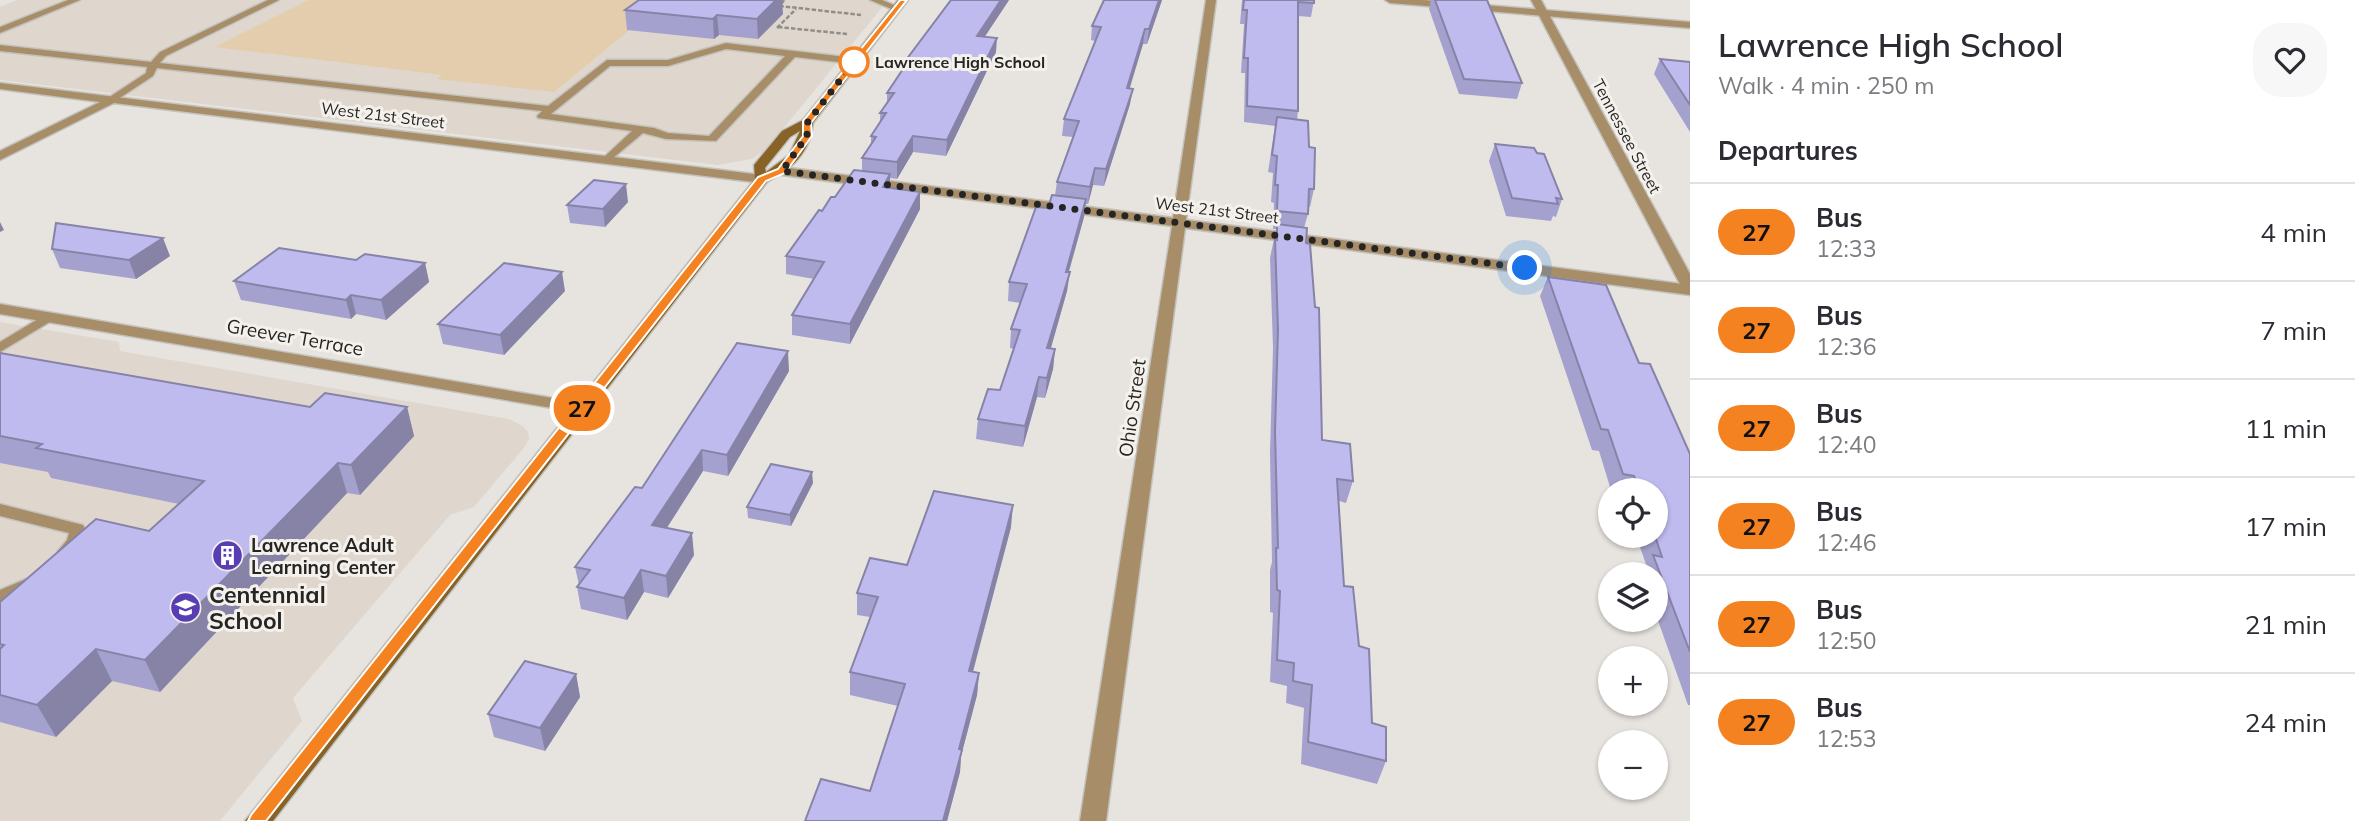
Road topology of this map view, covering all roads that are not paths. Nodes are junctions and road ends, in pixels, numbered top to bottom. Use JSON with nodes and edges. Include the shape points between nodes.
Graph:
{"nodes":[{"id":1,"x":76,"y":0,"type":"edge"},
{"id":2,"x":275,"y":0,"type":"edge"},
{"id":3,"x":874,"y":0,"type":"edge"},
{"id":4,"x":1211,"y":0,"type":"edge"},
{"id":5,"x":1390,"y":0,"type":"edge"},
{"id":6,"x":1536,"y":0,"type":"edge"},
{"id":7,"x":900,"y":4,"type":"edge"},
{"id":8,"x":1543,"y":13,"type":"junction"},
{"id":9,"x":1690,"y":25,"type":"edge"},
{"id":10,"x":0,"y":30,"type":"edge"},
{"id":11,"x":0,"y":48,"type":"edge"},
{"id":12,"x":793,"y":53,"type":"junction"},
{"id":13,"x":855,"y":61,"type":"junction"},
{"id":14,"x":153,"y":65,"type":"junction"},
{"id":15,"x":0,"y":86,"type":"edge"},
{"id":16,"x":112,"y":100,"type":"junction"},
{"id":17,"x":551,"y":109,"type":"junction"},
{"id":18,"x":807,"y":123,"type":"junction"},
{"id":19,"x":640,"y":130,"type":"junction"},
{"id":20,"x":0,"y":156,"type":"edge"},
{"id":21,"x":607,"y":160,"type":"junction"},
{"id":22,"x":782,"y":171,"type":"junction"},
{"id":23,"x":762,"y":179,"type":"junction"},
{"id":24,"x":1179,"y":223,"type":"junction"},
{"id":25,"x":1690,"y":289,"type":"edge"},
{"id":26,"x":0,"y":309,"type":"edge"},
{"id":27,"x":48,"y":317,"type":"junction"},
{"id":28,"x":0,"y":348,"type":"edge"},
{"id":29,"x":582,"y":408,"type":"junction"},
{"id":30,"x":0,"y":510,"type":"edge"},
{"id":31,"x":0,"y":598,"type":"edge"},
{"id":32,"x":263,"y":820,"type":"edge"},
{"id":33,"x":1093,"y":821,"type":"edge"}],
"edges":[{"from":1,"to":10,"type":"lane"},
{"from":2,"to":14,"type":"lane","via":[[163,54]]},
{"from":3,"to":7,"type":"lane"},
{"from":4,"to":24,"type":"street","name":"Ohio Street"},
{"from":5,"to":8,"type":"street"},
{"from":6,"to":8,"type":"street","name":"Tennessee Street"},
{"from":7,"to":13,"type":"main road"},
{"from":8,"to":9,"type":"street"},
{"from":8,"to":25,"type":"street","name":"Tennessee Street"},
{"from":11,"to":14,"type":"lane"},
{"from":12,"to":13,"type":"lane"},
{"from":12,"to":17,"type":"lane","via":[[713,47],[663,64],[607,64]]},
{"from":12,"to":19,"type":"lane","via":[[712,139]]},
{"from":13,"to":18,"type":"main road"},
{"from":14,"to":16,"type":"lane","via":[[150,74]]},
{"from":14,"to":17,"type":"lane"},
{"from":15,"to":16,"type":"street","name":"West 21st Street"},
{"from":16,"to":20,"type":"street"},
{"from":16,"to":21,"type":"street","name":"West 21st Street"},
{"from":17,"to":19,"type":"lane","via":[[542,116]]},
{"from":18,"to":22,"type":"main road","via":[[807,136]]},
{"from":18,"to":23,"type":"main road","via":[[786,134],[759,168]]},
{"from":19,"to":21,"type":"lane"},
{"from":21,"to":23,"type":"street","name":"West 21st Street"},
{"from":22,"to":23,"type":"main road"},
{"from":22,"to":24,"type":"street","name":"West 21st Street"},
{"from":23,"to":29,"type":"main road"},
{"from":24,"to":25,"type":"street","name":"West 21st Street"},
{"from":24,"to":33,"type":"street","name":"Ohio Street"},
{"from":26,"to":27,"type":"street","name":"Greever Terrace"},
{"from":27,"to":28,"type":"lane"},
{"from":27,"to":29,"type":"street","name":"Greever Terrace"},
{"from":29,"to":32,"type":"main road"},
{"from":30,"to":31,"type":"lane","via":[[77,528],[78,536],[75,544],[23,589]]}]}
